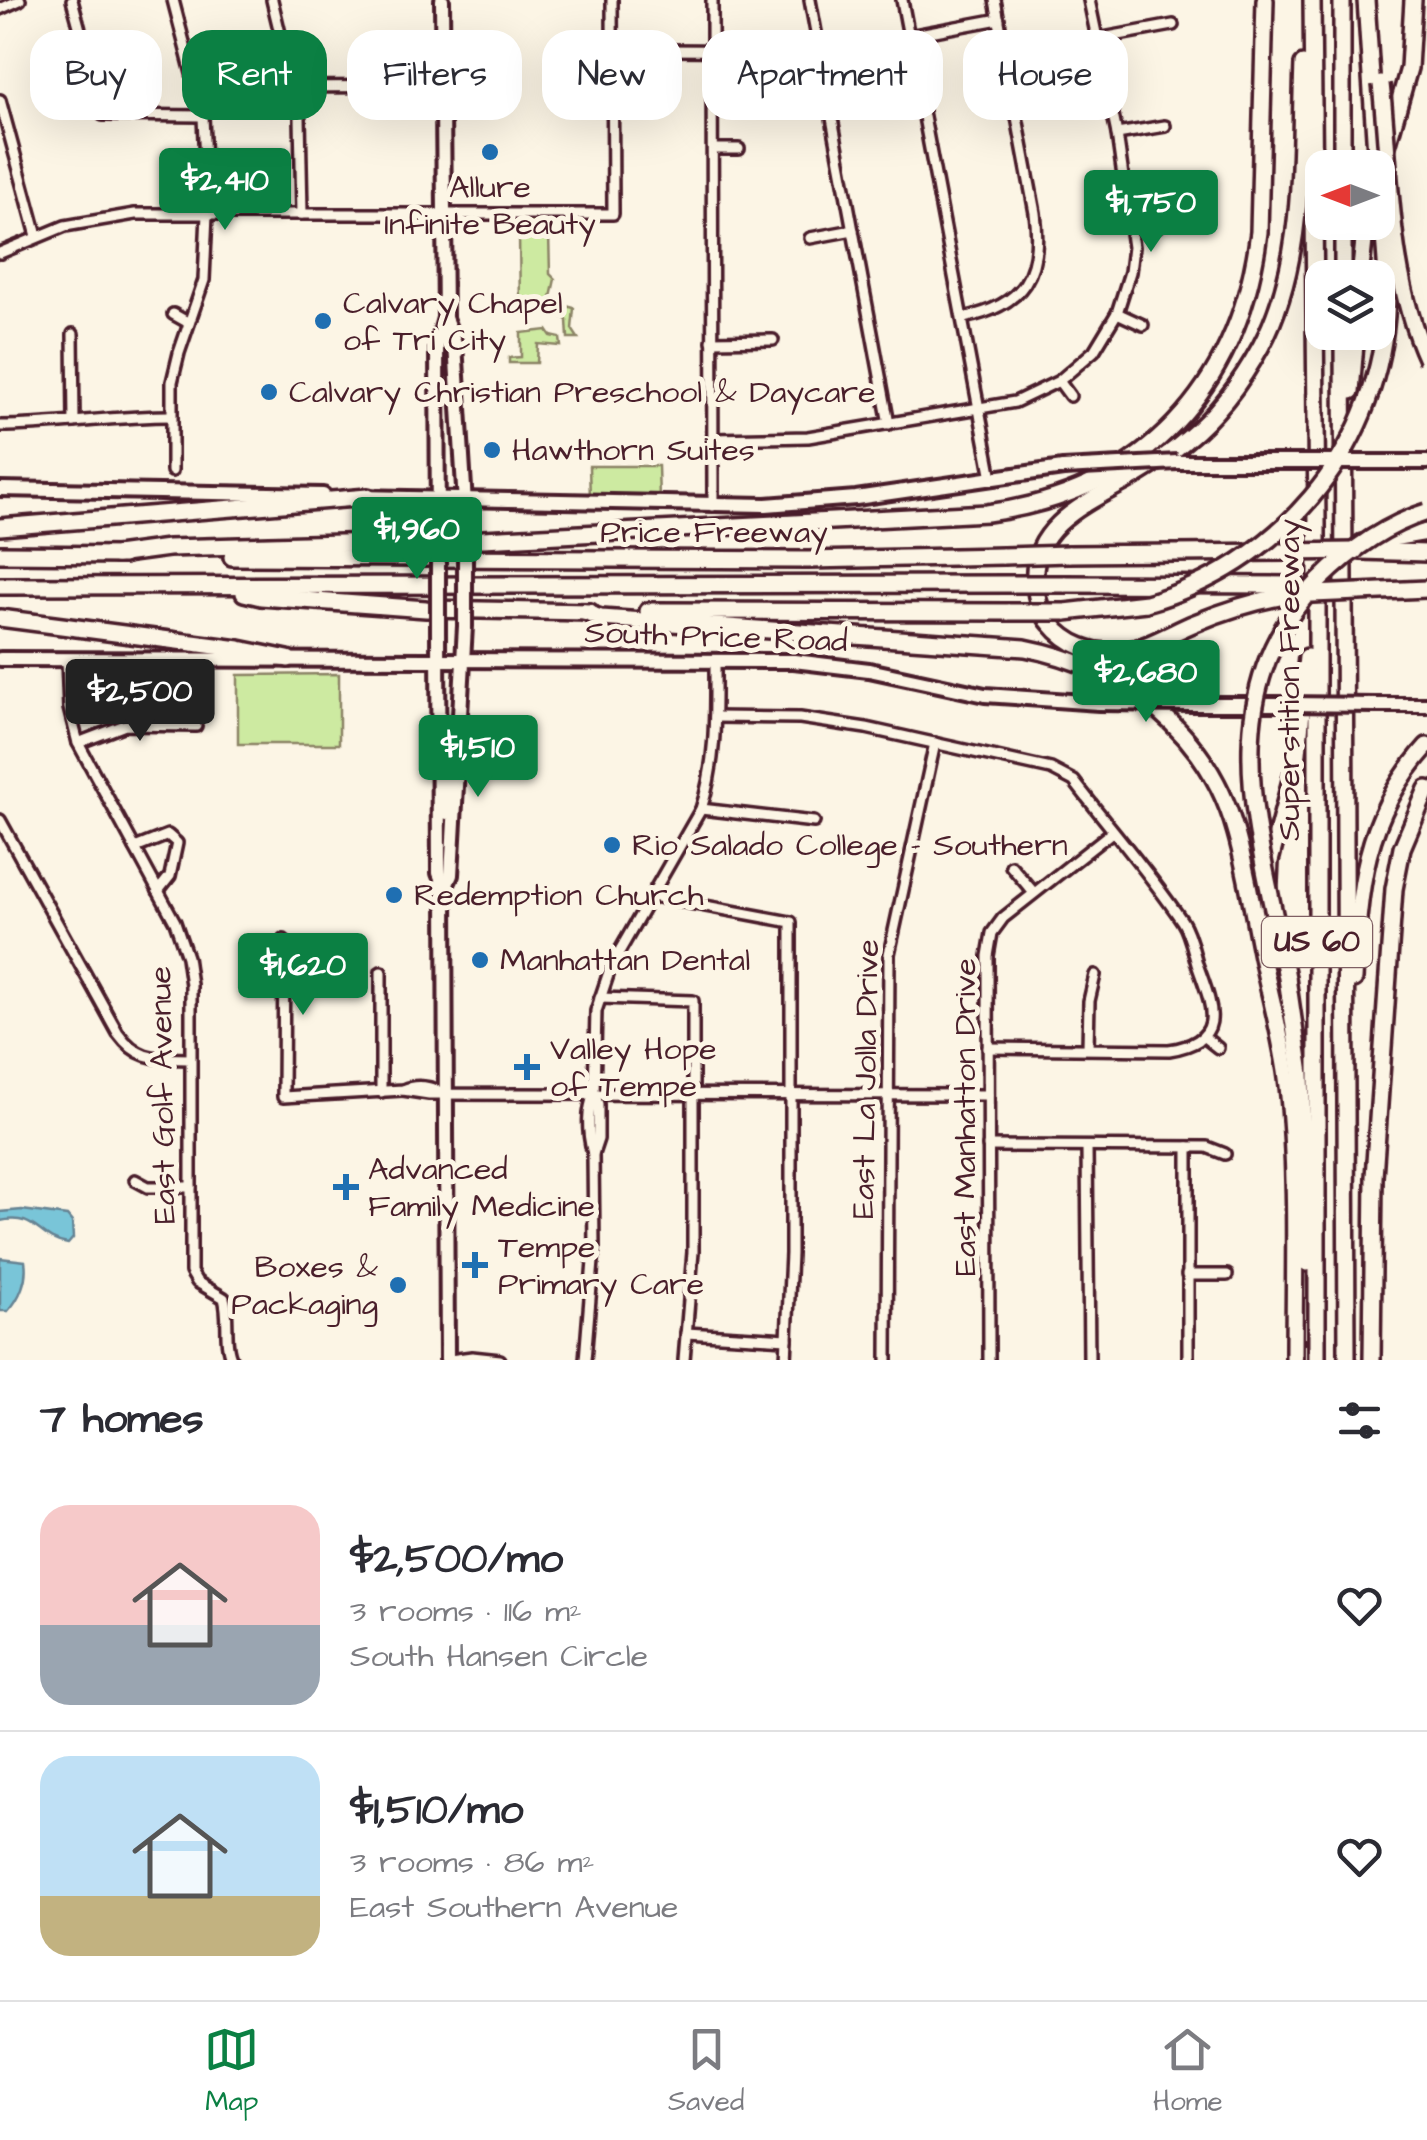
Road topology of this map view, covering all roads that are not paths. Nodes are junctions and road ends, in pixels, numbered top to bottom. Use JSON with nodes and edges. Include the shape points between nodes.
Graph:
{"nodes":[{"id":1,"x":20,"y":0,"type":"edge"},
{"id":2,"x":72,"y":0,"type":"edge"},
{"id":3,"x":174,"y":0,"type":"edge"},
{"id":4,"x":272,"y":0,"type":"edge"},
{"id":5,"x":442,"y":0,"type":"edge"},
{"id":6,"x":612,"y":0,"type":"edge"},
{"id":7,"x":712,"y":0,"type":"edge"},
{"id":8,"x":810,"y":0,"type":"edge"},
{"id":9,"x":902,"y":0,"type":"edge"},
{"id":10,"x":995,"y":0,"type":"edge"},
{"id":11,"x":1089,"y":0,"type":"edge"},
{"id":12,"x":1265,"y":0,"type":"edge"},
{"id":13,"x":1308,"y":0,"type":"edge"},
{"id":14,"x":1342,"y":0,"type":"edge"},
{"id":15,"x":1370,"y":0,"type":"edge"},
{"id":16,"x":1413,"y":0,"type":"edge"},
{"id":17,"x":0,"y":9,"type":"edge"},
{"id":18,"x":998,"y":19,"type":"junction"},
{"id":19,"x":1173,"y":25,"type":"dead end"},
{"id":20,"x":280,"y":30,"type":"edge"},
{"id":21,"x":442,"y":30,"type":"edge"},
{"id":22,"x":712,"y":30,"type":"edge"},
{"id":23,"x":815,"y":30,"type":"edge"},
{"id":24,"x":907,"y":30,"type":"edge"},
{"id":25,"x":940,"y":30,"type":"edge"},
{"id":26,"x":1000,"y":30,"type":"edge"},
{"id":27,"x":1095,"y":30,"type":"edge"},
{"id":28,"x":182,"y":32,"type":"edge"},
{"id":29,"x":1128,"y":33,"type":"edge"},
{"id":30,"x":1376,"y":84,"type":"junction"},
{"id":31,"x":0,"y":100,"type":"edge"},
{"id":32,"x":182,"y":116,"type":"edge"},
{"id":33,"x":203,"y":120,"type":"edge"},
{"id":34,"x":299,"y":120,"type":"edge"},
{"id":35,"x":442,"y":120,"type":"edge"},
{"id":36,"x":713,"y":120,"type":"edge"},
{"id":37,"x":830,"y":120,"type":"edge"},
{"id":38,"x":925,"y":120,"type":"edge"},
{"id":39,"x":1018,"y":120,"type":"edge"},
{"id":40,"x":1113,"y":120,"type":"edge"},
{"id":41,"x":1165,"y":126,"type":"dead end"},
{"id":42,"x":1117,"y":134,"type":"junction"},
{"id":43,"x":713,"y":149,"type":"junction"},
{"id":44,"x":739,"y":149,"type":"dead end"},
{"id":45,"x":1342,"y":150,"type":"edge"},
{"id":46,"x":1377,"y":150,"type":"edge"},
{"id":47,"x":1383,"y":150,"type":"edge"},
{"id":48,"x":207,"y":214,"type":"junction"},
{"id":49,"x":302,"y":214,"type":"junction"},
{"id":50,"x":442,"y":214,"type":"junction"},
{"id":51,"x":1158,"y":226,"type":"dead end"},
{"id":52,"x":1132,"y":228,"type":"junction"},
{"id":53,"x":853,"y":230,"type":"junction"},
{"id":54,"x":37,"y":236,"type":"junction"},
{"id":55,"x":810,"y":238,"type":"dead end"},
{"id":56,"x":1381,"y":240,"type":"edge"},
{"id":57,"x":0,"y":253,"type":"edge"},
{"id":58,"x":1117,"y":313,"type":"junction"},
{"id":59,"x":173,"y":314,"type":"dead end"},
{"id":60,"x":445,"y":318,"type":"junction"},
{"id":61,"x":962,"y":318,"type":"junction"},
{"id":62,"x":189,"y":322,"type":"junction"},
{"id":63,"x":1143,"y":324,"type":"dead end"},
{"id":64,"x":73,"y":334,"type":"dead end"},
{"id":65,"x":773,"y":340,"type":"dead end"},
{"id":66,"x":712,"y":341,"type":"junction"},
{"id":67,"x":1343,"y":350,"type":"edge"},
{"id":68,"x":1354,"y":350,"type":"edge"},
{"id":69,"x":1427,"y":360,"type":"edge"},
{"id":70,"x":1059,"y":381,"type":"junction"},
{"id":71,"x":1070,"y":396,"type":"dead end"},
{"id":72,"x":979,"y":409,"type":"junction"},
{"id":73,"x":171,"y":416,"type":"junction"},
{"id":74,"x":74,"y":422,"type":"junction"},
{"id":75,"x":889,"y":424,"type":"junction"},
{"id":76,"x":0,"y":426,"type":"edge"},
{"id":77,"x":713,"y":439,"type":"junction"},
{"id":78,"x":1427,"y":462,"type":"edge"},
{"id":79,"x":172,"y":470,"type":"dead end"},
{"id":80,"x":992,"y":478,"type":"junction"},
{"id":81,"x":1342,"y":479,"type":"junction"},
{"id":82,"x":0,"y":488,"type":"edge"},
{"id":83,"x":368,"y":497,"type":"junction"},
{"id":84,"x":438,"y":498,"type":"junction"},
{"id":85,"x":464,"y":498,"type":"junction"},
{"id":86,"x":712,"y":506,"type":"junction"},
{"id":87,"x":1427,"y":512,"type":"edge"},
{"id":88,"x":1316,"y":524,"type":"junction"},
{"id":89,"x":0,"y":526,"type":"edge"},
{"id":90,"x":1427,"y":532,"type":"edge"},
{"id":91,"x":1358,"y":547,"type":"junction"},
{"id":92,"x":1427,"y":552,"type":"edge"},
{"id":93,"x":0,"y":554,"type":"edge"},
{"id":94,"x":116,"y":555,"type":"junction"},
{"id":95,"x":0,"y":586,"type":"edge"},
{"id":96,"x":220,"y":587,"type":"junction"},
{"id":97,"x":1427,"y":588,"type":"edge"},
{"id":98,"x":1293,"y":590,"type":"junction"},
{"id":99,"x":584,"y":612,"type":"junction"},
{"id":100,"x":0,"y":618,"type":"edge"},
{"id":101,"x":0,"y":659,"type":"edge"},
{"id":102,"x":66,"y":660,"type":"junction"},
{"id":103,"x":288,"y":660,"type":"junction"},
{"id":104,"x":438,"y":660,"type":"junction"},
{"id":105,"x":464,"y":660,"type":"junction"},
{"id":106,"x":715,"y":660,"type":"junction"},
{"id":107,"x":1427,"y":705,"type":"edge"},
{"id":108,"x":715,"y":716,"type":"junction"},
{"id":109,"x":196,"y":726,"type":"dead end"},
{"id":110,"x":78,"y":743,"type":"junction"},
{"id":111,"x":934,"y":743,"type":"junction"},
{"id":112,"x":1427,"y":746,"type":"edge"},
{"id":113,"x":1427,"y":789,"type":"edge"},
{"id":114,"x":700,"y":809,"type":"junction"},
{"id":115,"x":0,"y":820,"type":"edge"},
{"id":116,"x":814,"y":822,"type":"dead end"},
{"id":117,"x":1112,"y":832,"type":"junction"},
{"id":118,"x":135,"y":848,"type":"junction"},
{"id":119,"x":1011,"y":866,"type":"dead end"},
{"id":120,"x":448,"y":882,"type":"junction"},
{"id":121,"x":158,"y":891,"type":"junction"},
{"id":122,"x":1034,"y":893,"type":"junction"},
{"id":123,"x":652,"y":896,"type":"junction"},
{"id":124,"x":284,"y":940,"type":"dead end"},
{"id":125,"x":381,"y":972,"type":"dead end"},
{"id":126,"x":1095,"y":975,"type":"dead end"},
{"id":127,"x":600,"y":998,"type":"junction"},
{"id":128,"x":1274,"y":1008,"type":"junction"},
{"id":129,"x":1204,"y":1037,"type":"junction"},
{"id":130,"x":988,"y":1048,"type":"junction"},
{"id":131,"x":1088,"y":1048,"type":"junction"},
{"id":132,"x":1218,"y":1048,"type":"dead end"},
{"id":133,"x":190,"y":1059,"type":"junction"},
{"id":134,"x":381,"y":1092,"type":"junction"},
{"id":135,"x":446,"y":1094,"type":"junction"},
{"id":136,"x":594,"y":1094,"type":"junction"},
{"id":137,"x":692,"y":1094,"type":"junction"},
{"id":138,"x":791,"y":1095,"type":"junction"},
{"id":139,"x":887,"y":1095,"type":"junction"},
{"id":140,"x":988,"y":1095,"type":"junction"},
{"id":141,"x":988,"y":1146,"type":"junction"},
{"id":142,"x":1087,"y":1147,"type":"junction"},
{"id":143,"x":1188,"y":1147,"type":"junction"},
{"id":144,"x":1226,"y":1154,"type":"dead end"},
{"id":145,"x":135,"y":1180,"type":"dead end"},
{"id":146,"x":191,"y":1187,"type":"junction"},
{"id":147,"x":1345,"y":1228,"type":"junction"},
{"id":148,"x":1187,"y":1274,"type":"junction"},
{"id":149,"x":1227,"y":1275,"type":"dead end"},
{"id":150,"x":686,"y":1332,"type":"junction"},
{"id":151,"x":788,"y":1339,"type":"junction"},
{"id":152,"x":231,"y":1360,"type":"edge"},
{"id":153,"x":448,"y":1360,"type":"edge"},
{"id":154,"x":500,"y":1360,"type":"edge"},
{"id":155,"x":585,"y":1360,"type":"edge"},
{"id":156,"x":684,"y":1360,"type":"edge"},
{"id":157,"x":786,"y":1360,"type":"edge"},
{"id":158,"x":887,"y":1360,"type":"edge"},
{"id":159,"x":989,"y":1360,"type":"edge"},
{"id":160,"x":1090,"y":1360,"type":"edge"},
{"id":161,"x":1188,"y":1360,"type":"edge"},
{"id":162,"x":1294,"y":1360,"type":"edge"},
{"id":163,"x":1316,"y":1360,"type":"edge"},
{"id":164,"x":1346,"y":1360,"type":"edge"},
{"id":165,"x":1372,"y":1360,"type":"edge"}],
"edges":[{"from":1,"to":17,"type":"street"},
{"from":2,"to":32,"type":"street","via":[[103,115]]},
{"from":3,"to":28,"type":"street"},
{"from":4,"to":20,"type":"street"},
{"from":5,"to":21,"type":"main road"},
{"from":6,"to":50,"type":"street","via":[[613,214]]},
{"from":7,"to":22,"type":"street"},
{"from":8,"to":23,"type":"street"},
{"from":9,"to":24,"type":"street"},
{"from":10,"to":18,"type":"street"},
{"from":11,"to":27,"type":"street"},
{"from":12,"to":94,"type":"highway","via":[[1260,232],[1241,319],[1188,410],[1135,459],[1086,486],[1028,506],[966,514]]},
{"from":13,"to":88,"type":"highway","name":"Superstition Freeway","number":"US 60"},
{"from":13,"to":98,"type":"highway","via":[[1292,246],[1262,344],[1190,438],[1056,524],[1034,569],[1036,594],[1053,627],[1101,653],[1128,651]]},
{"from":14,"to":45,"type":"highway"},
{"from":15,"to":30,"type":"highway"},
{"from":16,"to":47,"type":"highway","via":[[1409,68]]},
{"from":18,"to":25,"type":"street"},
{"from":18,"to":26,"type":"street"},
{"from":19,"to":29,"type":"street"},
{"from":30,"to":46,"type":"highway"},
{"from":30,"to":69,"type":"highway","bridge":true,"via":[[1400,274]]},
{"from":31,"to":54,"type":"street"},
{"from":33,"to":48,"type":"street"},
{"from":34,"to":49,"type":"street"},
{"from":35,"to":50,"type":"main road"},
{"from":36,"to":43,"type":"street"},
{"from":37,"to":53,"type":"street"},
{"from":38,"to":61,"type":"street"},
{"from":39,"to":61,"type":"street","via":[[1037,260],[1004,305]]},
{"from":40,"to":42,"type":"street"},
{"from":41,"to":42,"type":"street"},
{"from":42,"to":52,"type":"street"},
{"from":43,"to":44,"type":"street"},
{"from":43,"to":66,"type":"street"},
{"from":48,"to":49,"type":"street"},
{"from":48,"to":54,"type":"street","via":[[101,218]]},
{"from":48,"to":62,"type":"street","via":[[204,280]]},
{"from":49,"to":50,"type":"street"},
{"from":50,"to":60,"type":"main road"},
{"from":51,"to":52,"type":"street"},
{"from":52,"to":58,"type":"street","via":[[1130,272]]},
{"from":53,"to":55,"type":"street"},
{"from":53,"to":75,"type":"street"},
{"from":54,"to":57,"type":"street"},
{"from":56,"to":99,"type":"highway","bridge":true,"via":[[1386,315],[1371,391],[1354,433],[1314,496],[1270,541],[1207,581],[1146,602],[1066,612]]},
{"from":58,"to":63,"type":"street"},
{"from":58,"to":70,"type":"street","via":[[1094,351]]},
{"from":59,"to":62,"type":"street"},
{"from":60,"to":84,"type":"main road","via":[[437,346]]},
{"from":60,"to":85,"type":"main road","via":[[455,344]]},
{"from":61,"to":72,"type":"street"},
{"from":62,"to":73,"type":"street","via":[[172,382]]},
{"from":64,"to":74,"type":"street"},
{"from":65,"to":66,"type":"street"},
{"from":66,"to":77,"type":"street"},
{"from":67,"to":81,"type":"highway","name":"Superstition Freeway","number":"US 60"},
{"from":68,"to":81,"type":"highway"},
{"from":70,"to":71,"type":"street"},
{"from":70,"to":72,"type":"street","via":[[1015,402]]},
{"from":72,"to":75,"type":"street"},
{"from":72,"to":80,"type":"street"},
{"from":73,"to":74,"type":"street"},
{"from":73,"to":79,"type":"street"},
{"from":74,"to":76,"type":"street"},
{"from":75,"to":77,"type":"street","via":[[808,437]]},
{"from":77,"to":86,"type":"street"},
{"from":78,"to":80,"type":"main road","bridge":true,"via":[[1178,462]]},
{"from":80,"to":86,"type":"main road","via":[[822,502]]},
{"from":81,"to":147,"type":"highway","name":"Superstition Freeway","number":"US 60"},
{"from":82,"to":83,"type":"main road"},
{"from":83,"to":84,"type":"main road"},
{"from":83,"to":89,"type":"highway"},
{"from":84,"to":85,"type":"main road"},
{"from":84,"to":104,"type":"main road","bridge":true},
{"from":85,"to":86,"type":"main road"},
{"from":85,"to":105,"type":"main road","bridge":true},
{"from":87,"to":163,"type":"highway","bridge":true,"via":[[1372,537],[1323,577],[1288,620],[1262,673],[1251,723],[1250,777],[1301,1074],[1308,1313]]},
{"from":88,"to":128,"type":"highway","via":[[1301,732],[1267,885]]},
{"from":88,"to":163,"type":"highway","name":"Superstition Freeway","number":"US 60"},
{"from":90,"to":91,"type":"highway"},
{"from":91,"to":92,"type":"highway","name":"Price Freeway"},
{"from":91,"to":94,"type":"highway","name":"Price Freeway","bridge":true,"via":[[654,560]]},
{"from":93,"to":94,"type":"highway","name":"Price Freeway"},
{"from":95,"to":96,"type":"highway","name":"Price Freeway"},
{"from":96,"to":98,"type":"highway","name":"Price Freeway","bridge":true,"via":[[1064,584]]},
{"from":96,"to":99,"type":"highway","via":[[261,597],[426,609]]},
{"from":97,"to":98,"type":"highway","name":"Price Freeway","bridge":true},
{"from":99,"to":128,"type":"highway","via":[[1025,648],[1116,679],[1170,720],[1218,785],[1236,832]]},
{"from":100,"to":103,"type":"highway"},
{"from":101,"to":102,"type":"main road","name":"South Price Road"},
{"from":102,"to":103,"type":"main road","name":"South Price Road"},
{"from":102,"to":110,"type":"street","name":"East Golf Avenue"},
{"from":103,"to":104,"type":"main road","name":"South Price Road"},
{"from":104,"to":105,"type":"main road","name":"South Price Road"},
{"from":104,"to":120,"type":"main road","via":[[439,873]]},
{"from":105,"to":106,"type":"main road","name":"South Price Road"},
{"from":105,"to":120,"type":"main road"},
{"from":106,"to":107,"type":"main road","name":"South Price Road","bridge":true,"via":[[810,662],[985,695],[1100,703]]},
{"from":106,"to":108,"type":"street"},
{"from":108,"to":111,"type":"street","via":[[800,718]]},
{"from":108,"to":114,"type":"street","via":[[710,782]]},
{"from":109,"to":110,"type":"street","via":[[124,725]]},
{"from":110,"to":118,"type":"street","name":"East Golf Avenue"},
{"from":111,"to":117,"type":"street","via":[[1051,769],[1074,781]]},
{"from":111,"to":139,"type":"street","name":"East La Jolla Drive","via":[[889,954]]},
{"from":112,"to":147,"type":"highway","via":[[1384,807],[1362,880]]},
{"from":113,"to":165,"type":"highway","via":[[1402,848],[1394,889],[1374,1177]]},
{"from":114,"to":116,"type":"street"},
{"from":114,"to":123,"type":"street"},
{"from":115,"to":133,"type":"street","via":[[131,1050],[150,1058]]},
{"from":117,"to":122,"type":"street","name":"East Manhatton Drive"},
{"from":117,"to":129,"type":"street","via":[[1184,924],[1210,1004]]},
{"from":118,"to":121,"type":"street","name":"East Golf Avenue"},
{"from":118,"to":121,"type":"street","via":[[168,835],[178,843],[170,876]]},
{"from":119,"to":122,"type":"street"},
{"from":120,"to":135,"type":"main road"},
{"from":121,"to":133,"type":"street","name":"East Golf Avenue","via":[[187,957]]},
{"from":122,"to":130,"type":"street","name":"East Manhatton Drive","via":[[992,933]]},
{"from":123,"to":127,"type":"street"},
{"from":123,"to":138,"type":"street","via":[[791,922]]},
{"from":124,"to":134,"type":"street","via":[[283,1097]]},
{"from":125,"to":134,"type":"street"},
{"from":126,"to":131,"type":"street"},
{"from":127,"to":136,"type":"street"},
{"from":127,"to":137,"type":"street","via":[[693,1001]]},
{"from":128,"to":162,"type":"highway","via":[[1290,1103]]},
{"from":129,"to":131,"type":"street","via":[[1169,1050]]},
{"from":129,"to":132,"type":"street"},
{"from":130,"to":131,"type":"street"},
{"from":130,"to":140,"type":"street","name":"East Manhatton Drive"},
{"from":133,"to":146,"type":"street","name":"East Golf Avenue"},
{"from":134,"to":135,"type":"street"},
{"from":135,"to":136,"type":"street"},
{"from":135,"to":153,"type":"main road"},
{"from":136,"to":137,"type":"street"},
{"from":136,"to":155,"type":"street","via":[[594,1249]]},
{"from":137,"to":138,"type":"street"},
{"from":137,"to":150,"type":"street"},
{"from":138,"to":139,"type":"street"},
{"from":138,"to":151,"type":"street"},
{"from":139,"to":140,"type":"street"},
{"from":139,"to":158,"type":"street","name":"East La Jolla Drive"},
{"from":140,"to":141,"type":"street","name":"East Manhatton Drive"},
{"from":141,"to":142,"type":"street"},
{"from":141,"to":159,"type":"street","name":"East Manhatton Drive"},
{"from":142,"to":143,"type":"street"},
{"from":142,"to":160,"type":"street"},
{"from":143,"to":144,"type":"street"},
{"from":143,"to":148,"type":"street"},
{"from":145,"to":146,"type":"street","via":[[148,1187]]},
{"from":146,"to":152,"type":"street","name":"East Golf Avenue","via":[[191,1272],[224,1298]]},
{"from":147,"to":164,"type":"highway","name":"Superstition Freeway","number":"US 60"},
{"from":148,"to":149,"type":"street"},
{"from":148,"to":161,"type":"street"},
{"from":150,"to":151,"type":"street"},
{"from":150,"to":156,"type":"street"},
{"from":151,"to":157,"type":"street"},
{"from":153,"to":154,"type":"street"}]}
